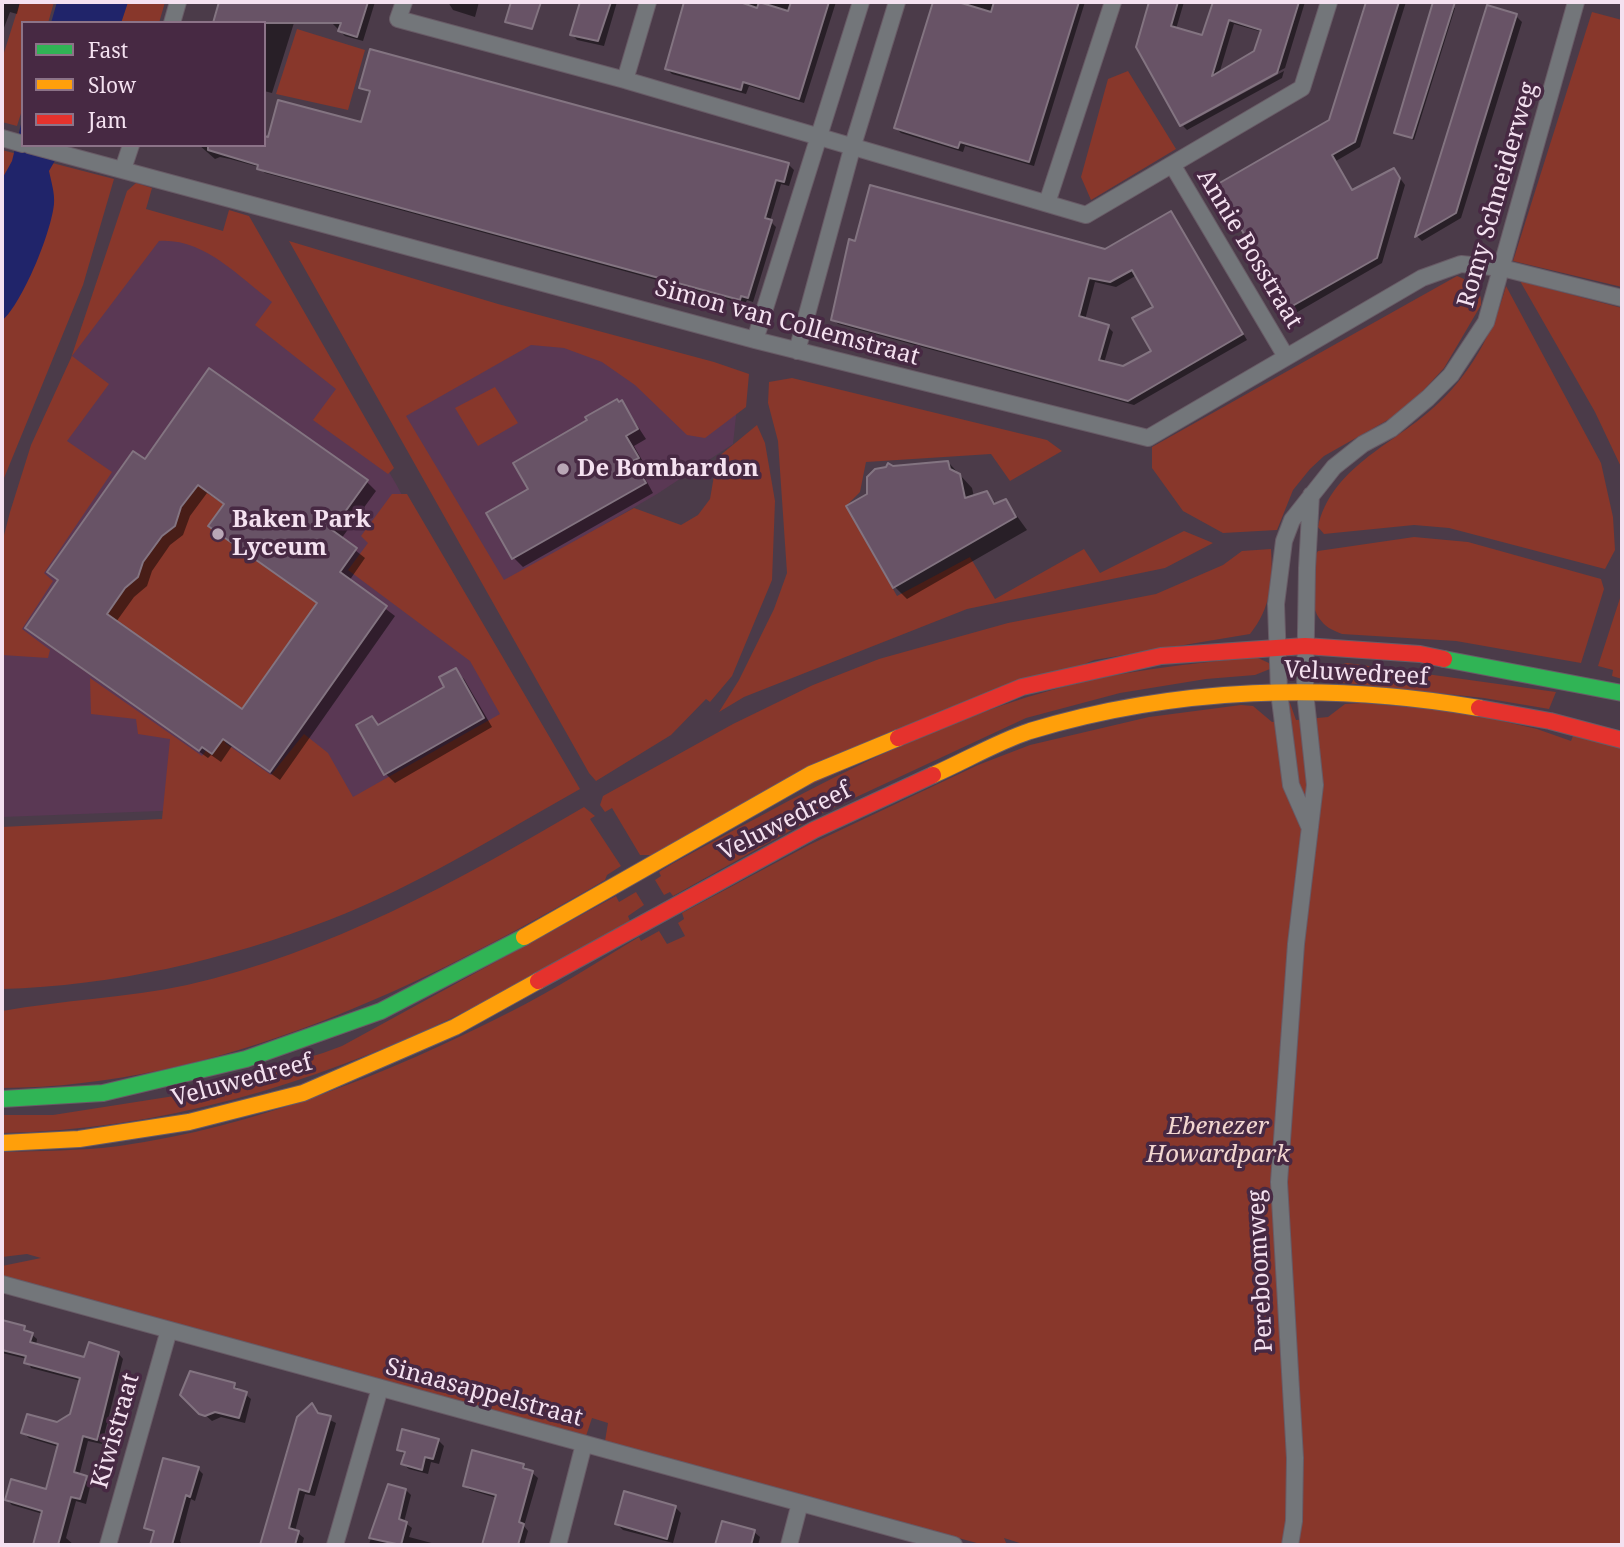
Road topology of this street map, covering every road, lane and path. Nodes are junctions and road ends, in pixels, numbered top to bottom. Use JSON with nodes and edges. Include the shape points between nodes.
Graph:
{"nodes":[{"id":1,"x":178,"y":2,"type":"edge"},
{"id":2,"x":404,"y":2,"type":"edge"},
{"id":3,"x":648,"y":2,"type":"edge"},
{"id":4,"x":861,"y":2,"type":"edge"},
{"id":5,"x":897,"y":2,"type":"edge"},
{"id":6,"x":1113,"y":2,"type":"edge"},
{"id":7,"x":1329,"y":2,"type":"edge"},
{"id":8,"x":1576,"y":2,"type":"edge"},
{"id":9,"x":173,"y":21,"type":"edge"},
{"id":10,"x":625,"y":80,"type":"junction"},
{"id":11,"x":819,"y":137,"type":"junction"},
{"id":12,"x":853,"y":145,"type":"junction"},
{"id":13,"x":36,"y":147,"type":"edge"},
{"id":14,"x":130,"y":147,"type":"edge"},
{"id":15,"x":1173,"y":166,"type":"junction"},
{"id":16,"x":123,"y":169,"type":"junction"},
{"id":17,"x":1047,"y":203,"type":"junction"},
{"id":18,"x":1502,"y":268,"type":"junction"},
{"id":19,"x":1622,"y":298,"type":"edge"},
{"id":20,"x":755,"y":340,"type":"junction"},
{"id":21,"x":797,"y":351,"type":"junction"},
{"id":22,"x":1286,"y":355,"type":"junction"},
{"id":23,"x":1311,"y":495,"type":"junction"},
{"id":24,"x":1277,"y":646,"type":"junction"},
{"id":25,"x":1305,"y":646,"type":"junction"},
{"id":26,"x":1279,"y":692,"type":"junction"},
{"id":27,"x":1305,"y":692,"type":"junction"},
{"id":28,"x":1622,"y":692,"type":"edge"},
{"id":29,"x":1622,"y":740,"type":"edge"},
{"id":30,"x":1310,"y":828,"type":"junction"},
{"id":31,"x":2,"y":1099,"type":"edge"},
{"id":32,"x":2,"y":1143,"type":"edge"},
{"id":33,"x":2,"y":1284,"type":"edge"},
{"id":34,"x":169,"y":1330,"type":"junction"},
{"id":35,"x":380,"y":1388,"type":"junction"},
{"id":36,"x":584,"y":1444,"type":"junction"},
{"id":37,"x":800,"y":1503,"type":"junction"},
{"id":38,"x":108,"y":1545,"type":"edge"},
{"id":39,"x":335,"y":1545,"type":"edge"},
{"id":40,"x":558,"y":1545,"type":"edge"},
{"id":41,"x":789,"y":1545,"type":"edge"},
{"id":42,"x":954,"y":1545,"type":"edge"},
{"id":43,"x":1290,"y":1545,"type":"edge"}],
"edges":[{"from":1,"to":9,"type":"street"},
{"from":2,"to":10,"type":"street","name":"Annie Bosstraat","via":[[398,19]]},
{"from":3,"to":10,"type":"street"},
{"from":4,"to":11,"type":"street"},
{"from":5,"to":12,"type":"street"},
{"from":6,"to":17,"type":"street"},
{"from":7,"to":15,"type":"street","name":"Annie Bosstraat","via":[[1303,88]]},
{"from":8,"to":18,"type":"street","name":"Romy Schneiderweg"},
{"from":10,"to":11,"type":"street","name":"Annie Bosstraat"},
{"from":11,"to":12,"type":"street","name":"Annie Bosstraat"},
{"from":11,"to":20,"type":"street"},
{"from":12,"to":17,"type":"street","name":"Annie Bosstraat"},
{"from":12,"to":21,"type":"street"},
{"from":13,"to":16,"type":"street","name":"Simon van Collemstraat"},
{"from":14,"to":16,"type":"street"},
{"from":15,"to":17,"type":"street","name":"Annie Bosstraat","via":[[1086,215]]},
{"from":15,"to":22,"type":"street","name":"Annie Bosstraat"},
{"from":16,"to":20,"type":"street","name":"Simon van Collemstraat"},
{"from":18,"to":19,"type":"street","name":"Simon van Collemstraat"},
{"from":18,"to":22,"type":"street","name":"Simon van Collemstraat","via":[[1461,264],[1422,278]]},
{"from":18,"to":23,"type":"street","name":"Romy Schneiderweg","via":[[1486,322],[1451,375],[1391,429],[1335,467]]},
{"from":20,"to":21,"type":"street","name":"Simon van Collemstraat"},
{"from":21,"to":22,"type":"street","name":"Simon van Collemstraat","via":[[1148,438]]},
{"from":23,"to":24,"type":"street","name":"Romy Schneiderweg","via":[[1284,541],[1276,604]]},
{"from":23,"to":25,"type":"street"},
{"from":24,"to":25,"type":"main road","name":"Veluwedreef"},
{"from":24,"to":26,"type":"street"},
{"from":24,"to":31,"type":"main road","name":"Veluwedreef","via":[[1161,656],[1022,687],[811,774],[381,1011],[246,1059],[103,1093]]},
{"from":25,"to":27,"type":"street"},
{"from":25,"to":28,"type":"main road","name":"Veluwedreef","via":[[1420,654]]},
{"from":26,"to":27,"type":"main road","name":"Veluwedreef"},
{"from":26,"to":30,"type":"street","via":[[1291,785]]},
{"from":26,"to":32,"type":"main road","name":"Veluwedreef","via":[[1122,709],[1028,732],[814,830],[455,1027],[303,1093],[175,1124],[79,1139]]},
{"from":27,"to":29,"type":"main road","name":"Veluwedreef","via":[[1410,696],[1550,721]]},
{"from":27,"to":30,"type":"street","name":"Pereboomweg","via":[[1315,785]]},
{"from":30,"to":43,"type":"street","name":"Pereboomweg","via":[[1296,944],[1279,1182],[1295,1458]]},
{"from":33,"to":34,"type":"street","name":"Sinaasappelstraat"},
{"from":34,"to":35,"type":"street","name":"Sinaasappelstraat"},
{"from":34,"to":38,"type":"street","name":"Kiwistraat"},
{"from":35,"to":36,"type":"street","name":"Sinaasappelstraat"},
{"from":35,"to":39,"type":"street"},
{"from":36,"to":37,"type":"street","name":"Sinaasappelstraat"},
{"from":36,"to":40,"type":"street"},
{"from":37,"to":41,"type":"street"},
{"from":37,"to":42,"type":"street","name":"Sinaasappelstraat"}]}
